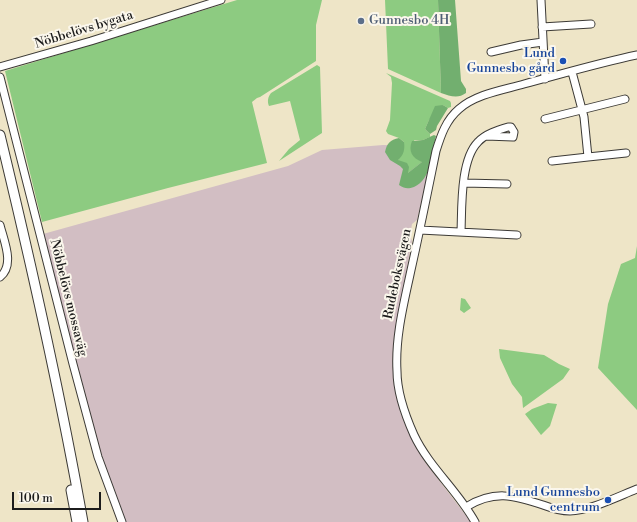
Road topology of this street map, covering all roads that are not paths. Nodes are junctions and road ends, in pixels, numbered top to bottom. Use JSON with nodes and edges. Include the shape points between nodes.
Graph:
{"nodes":[{"id":1,"x":221,"y":0,"type":"edge"},
{"id":2,"x":541,"y":0,"type":"edge"},
{"id":3,"x":590,"y":24,"type":"dead end"},
{"id":4,"x":542,"y":27,"type":"junction"},
{"id":5,"x":543,"y":42,"type":"junction"},
{"id":6,"x":491,"y":52,"type":"dead end"},
{"id":7,"x":637,"y":55,"type":"edge"},
{"id":8,"x":0,"y":67,"type":"edge"},
{"id":9,"x":572,"y":72,"type":"junction"},
{"id":10,"x":0,"y":77,"type":"edge"},
{"id":11,"x":545,"y":78,"type":"junction"},
{"id":12,"x":625,"y":99,"type":"dead end"},
{"id":13,"x":582,"y":109,"type":"junction"},
{"id":14,"x":545,"y":119,"type":"dead end"},
{"id":15,"x":0,"y":135,"type":"edge"},
{"id":16,"x":486,"y":136,"type":"dead end"},
{"id":17,"x":626,"y":153,"type":"dead end"},
{"id":18,"x":588,"y":157,"type":"junction"},
{"id":19,"x":0,"y":160,"type":"edge"},
{"id":20,"x":552,"y":161,"type":"dead end"},
{"id":21,"x":464,"y":183,"type":"junction"},
{"id":22,"x":507,"y":184,"type":"dead end"},
{"id":23,"x":0,"y":225,"type":"edge"},
{"id":24,"x":420,"y":230,"type":"junction"},
{"id":25,"x":461,"y":232,"type":"junction"},
{"id":26,"x":517,"y":235,"type":"dead end"},
{"id":27,"x":0,"y":277,"type":"edge"},
{"id":28,"x":637,"y":489,"type":"edge"},
{"id":29,"x":466,"y":507,"type":"junction"},
{"id":30,"x":77,"y":522,"type":"edge"},
{"id":31,"x":83,"y":522,"type":"edge"},
{"id":32,"x":122,"y":522,"type":"edge"},
{"id":33,"x":475,"y":522,"type":"edge"}],
"edges":[{"from":1,"to":8,"type":"street","name":"Nöbbelövs bygata"},
{"from":2,"to":4,"type":"street"},
{"from":3,"to":4,"type":"street"},
{"from":4,"to":5,"type":"street"},
{"from":5,"to":6,"type":"street"},
{"from":5,"to":11,"type":"street"},
{"from":7,"to":9,"type":"street","name":"Rudeboksvägen"},
{"from":9,"to":11,"type":"street","name":"Rudeboksvägen"},
{"from":9,"to":13,"type":"street"},
{"from":10,"to":32,"type":"street","name":"Nöbbelövs mossaväg","via":[[98,456]]},
{"from":11,"to":24,"type":"street","name":"Rudeboksvägen","via":[[476,99],[454,113],[442,133],[436,151]]},
{"from":12,"to":13,"type":"street"},
{"from":13,"to":14,"type":"street"},
{"from":13,"to":18,"type":"street"},
{"from":15,"to":31,"type":"main road","via":[[39,302]]},
{"from":16,"to":21,"type":"street","via":[[478,141],[472,150]]},
{"from":17,"to":18,"type":"street"},
{"from":18,"to":20,"type":"street"},
{"from":19,"to":30,"type":"main road","via":[[47,367]]},
{"from":21,"to":22,"type":"street"},
{"from":21,"to":25,"type":"street"},
{"from":23,"to":27,"type":"street","via":[[8,267]]},
{"from":24,"to":25,"type":"street"},
{"from":24,"to":29,"type":"street","name":"Rudeboksvägen","via":[[398,336],[398,382],[403,408],[420,447]]},
{"from":25,"to":26,"type":"street"},
{"from":28,"to":29,"type":"street","via":[[578,511],[563,511],[503,495],[485,498]]},
{"from":29,"to":33,"type":"street","name":"Rudeboksvägen"}]}
